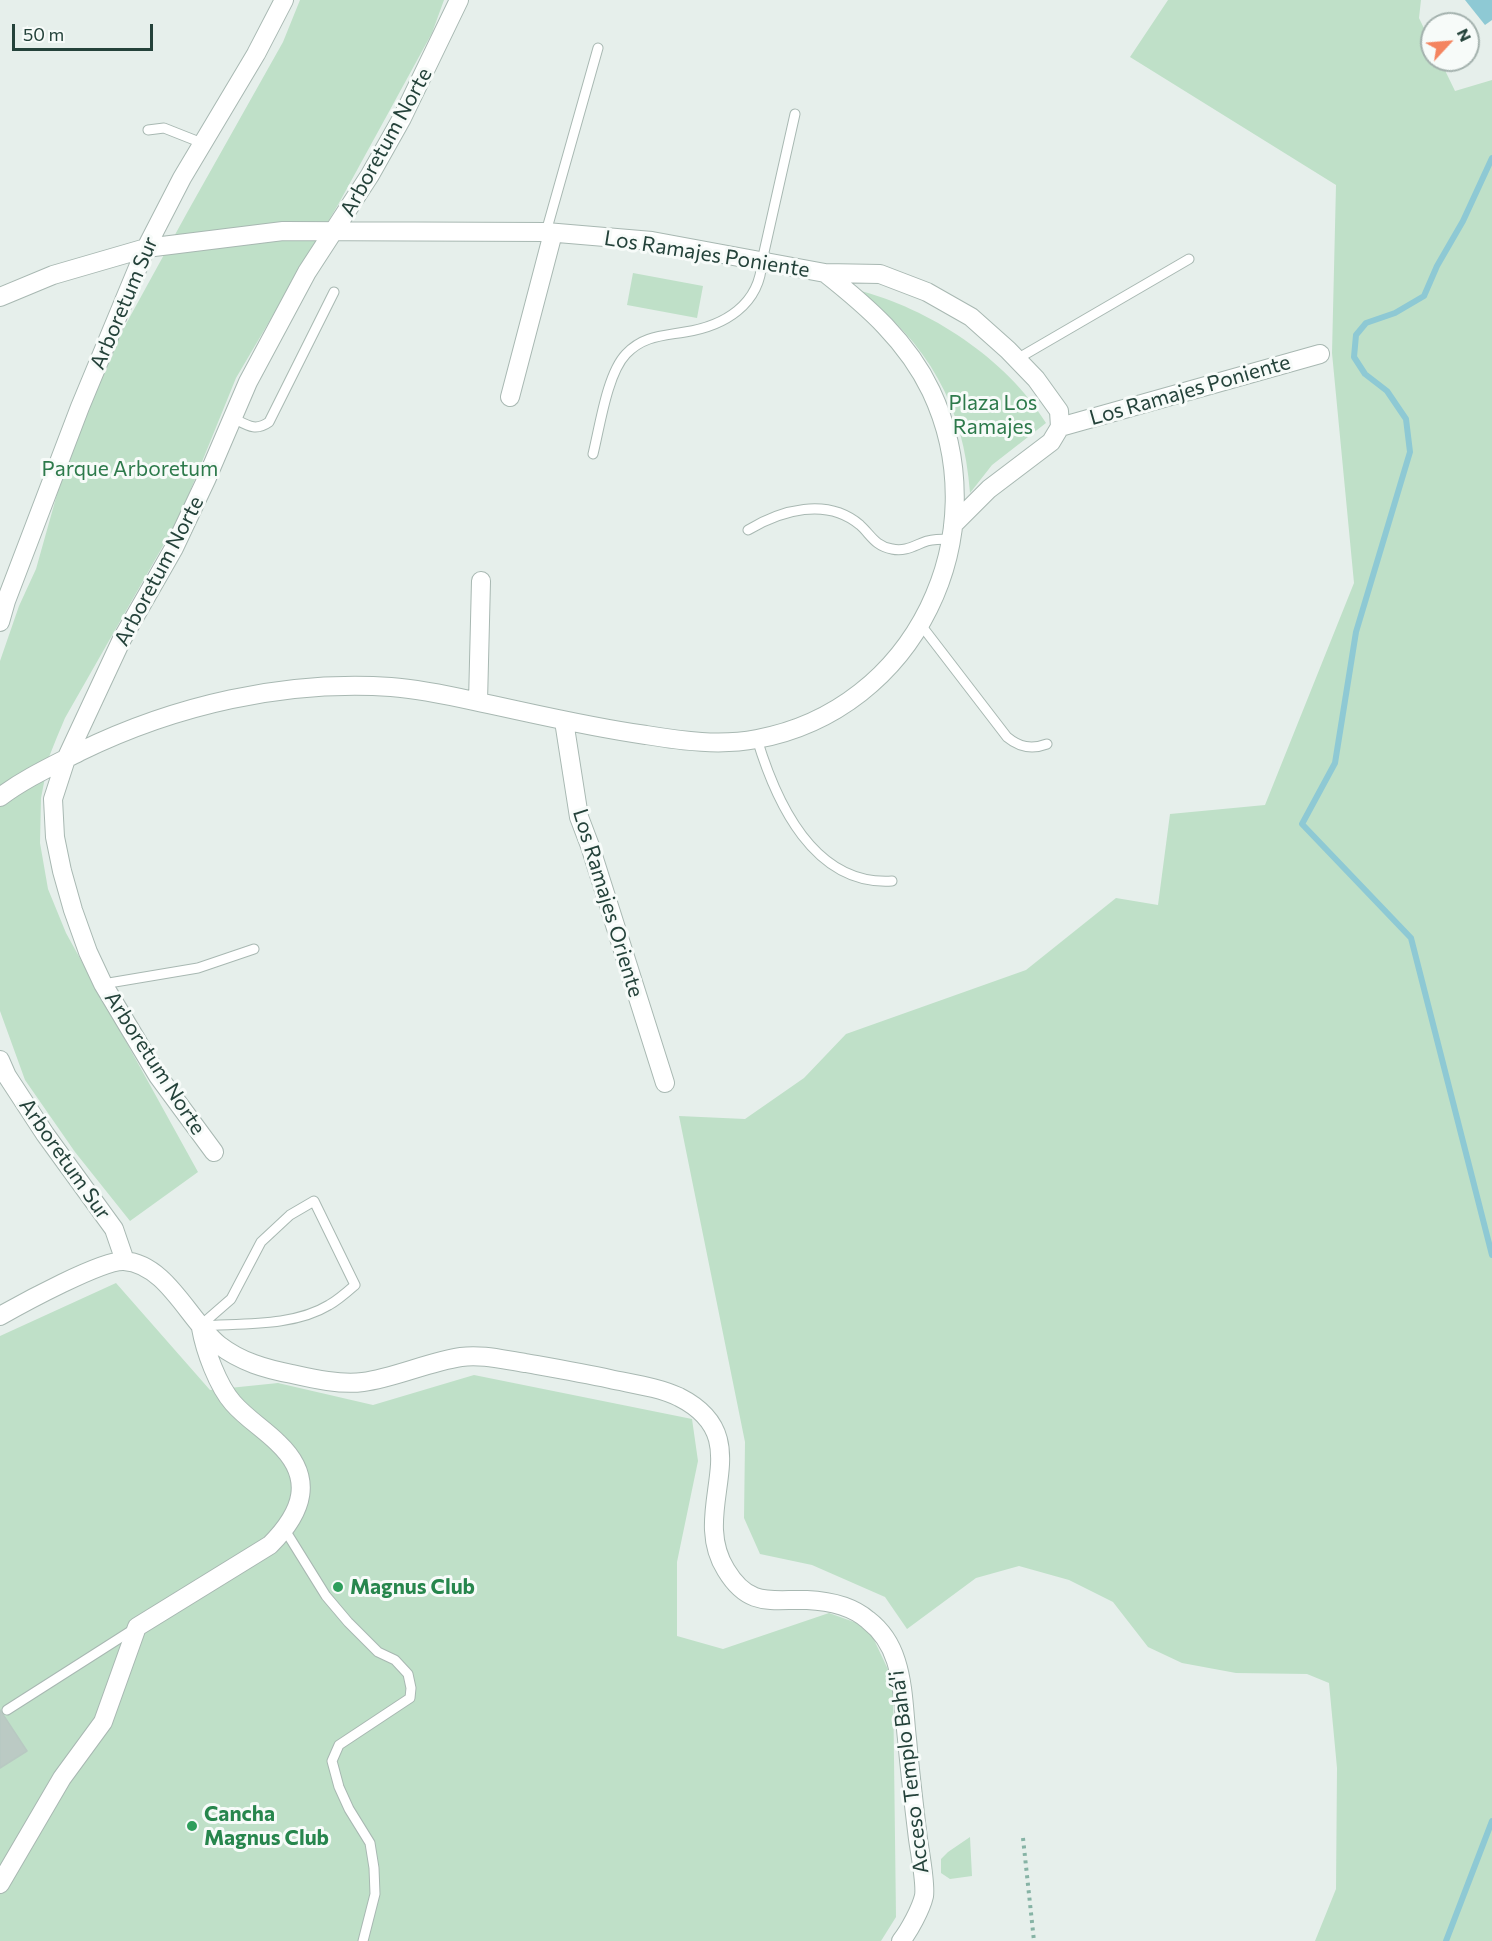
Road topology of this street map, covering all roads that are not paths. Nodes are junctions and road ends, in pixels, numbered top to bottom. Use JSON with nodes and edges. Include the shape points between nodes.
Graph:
{"nodes":[{"id":1,"x":284,"y":0,"type":"edge"},
{"id":2,"x":459,"y":0,"type":"edge"},
{"id":3,"x":598,"y":48,"type":"dead end"},
{"id":4,"x":795,"y":114,"type":"dead end"},
{"id":5,"x":148,"y":130,"type":"dead end"},
{"id":6,"x":202,"y":143,"type":"junction"},
{"id":7,"x":335,"y":231,"type":"junction"},
{"id":8,"x":549,"y":233,"type":"junction"},
{"id":9,"x":146,"y":248,"type":"junction"},
{"id":10,"x":1189,"y":259,"type":"dead end"},
{"id":11,"x":762,"y":261,"type":"junction"},
{"id":12,"x":825,"y":273,"type":"junction"},
{"id":13,"x":334,"y":291,"type":"dead end"},
{"id":14,"x":0,"y":297,"type":"edge"},
{"id":15,"x":1320,"y":354,"type":"dead end"},
{"id":16,"x":1017,"y":359,"type":"junction"},
{"id":17,"x":510,"y":397,"type":"dead end"},
{"id":18,"x":233,"y":418,"type":"junction"},
{"id":19,"x":1060,"y":427,"type":"junction"},
{"id":20,"x":593,"y":454,"type":"dead end"},
{"id":21,"x":748,"y":530,"type":"dead end"},
{"id":22,"x":951,"y":532,"type":"junction"},
{"id":23,"x":482,"y":581,"type":"dead end"},
{"id":24,"x":0,"y":622,"type":"edge"},
{"id":25,"x":921,"y":625,"type":"junction"},
{"id":26,"x":478,"y":702,"type":"junction"},
{"id":27,"x":564,"y":721,"type":"junction"},
{"id":28,"x":757,"y":739,"type":"junction"},
{"id":29,"x":1047,"y":744,"type":"dead end"},
{"id":30,"x":66,"y":759,"type":"junction"},
{"id":31,"x":0,"y":797,"type":"edge"},
{"id":32,"x":892,"y":881,"type":"dead end"},
{"id":33,"x":254,"y":949,"type":"dead end"},
{"id":34,"x":103,"y":984,"type":"junction"},
{"id":35,"x":0,"y":1060,"type":"edge"},
{"id":36,"x":665,"y":1083,"type":"dead end"},
{"id":37,"x":214,"y":1152,"type":"dead end"},
{"id":38,"x":125,"y":1261,"type":"junction"},
{"id":39,"x":0,"y":1316,"type":"edge"},
{"id":40,"x":200,"y":1326,"type":"junction"},
{"id":41,"x":285,"y":1530,"type":"junction"},
{"id":42,"x":137,"y":1627,"type":"junction"},
{"id":43,"x":7,"y":1710,"type":"dead end"},
{"id":44,"x":0,"y":1884,"type":"edge"},
{"id":45,"x":363,"y":1941,"type":"edge"},
{"id":46,"x":901,"y":1941,"type":"edge"}],
"edges":[{"from":1,"to":6,"type":"street","name":"Arboretum Sur"},
{"from":2,"to":7,"type":"street","name":"Arboretum Norte","via":[[402,118]]},
{"from":3,"to":8,"type":"lane"},
{"from":4,"to":11,"type":"lane"},
{"from":5,"to":6,"type":"lane","via":[[164,129]]},
{"from":6,"to":9,"type":"street","name":"Arboretum Sur"},
{"from":7,"to":8,"type":"street","name":"Los Ramajes Poniente"},
{"from":7,"to":9,"type":"street","name":"Los Ramajes Poniente","via":[[283,231]]},
{"from":7,"to":18,"type":"street","name":"Arboretum Norte","via":[[307,272]]},
{"from":8,"to":11,"type":"street","name":"Los Ramajes Poniente","via":[[652,241]]},
{"from":8,"to":17,"type":"street"},
{"from":9,"to":14,"type":"street","name":"Los Ramajes Poniente","via":[[53,275]]},
{"from":9,"to":24,"type":"street","name":"Arboretum Sur","via":[[80,407]]},
{"from":10,"to":16,"type":"lane"},
{"from":11,"to":12,"type":"street","name":"Los Ramajes Poniente"},
{"from":11,"to":20,"type":"lane","via":[[754,293],[733,314],[699,329],[656,336],[639,343],[626,355],[614,373]]},
{"from":12,"to":16,"type":"street","name":"Los Ramajes Poniente","via":[[880,274],[927,292],[971,316]]},
{"from":12,"to":22,"type":"street","name":"Los Ramajes Poniente","via":[[886,325],[932,392],[954,467],[956,493]]},
{"from":13,"to":18,"type":"lane","via":[[269,422],[254,428]]},
{"from":15,"to":19,"type":"street","name":"Los Ramajes Poniente"},
{"from":16,"to":19,"type":"street","name":"Los Ramajes Poniente","via":[[1059,411]]},
{"from":18,"to":30,"type":"street","name":"Arboretum Norte","via":[[174,548],[122,639]]},
{"from":19,"to":22,"type":"street","via":[[1051,442],[989,489]]},
{"from":21,"to":22,"type":"lane","via":[[780,514],[822,509],[853,520],[877,543],[894,550],[912,548]]},
{"from":22,"to":25,"type":"street","via":[[942,577]]},
{"from":23,"to":26,"type":"street"},
{"from":25,"to":28,"type":"street","via":[[889,668],[849,702],[801,727]]},
{"from":25,"to":29,"type":"lane","via":[[1006,737],[1030,748]]},
{"from":26,"to":27,"type":"street"},
{"from":26,"to":30,"type":"street","via":[[394,687],[313,687],[273,692],[160,718]]},
{"from":27,"to":28,"type":"street","via":[[688,741]]},
{"from":27,"to":36,"type":"street","name":"Los Ramajes Oriente","via":[[579,817]]},
{"from":28,"to":32,"type":"lane","via":[[774,788],[804,838],[850,875]]},
{"from":30,"to":31,"type":"street"},
{"from":30,"to":34,"type":"street","name":"Arboretum Norte","via":[[53,799],[55,837],[73,910]]},
{"from":33,"to":34,"type":"lane","via":[[198,968]]},
{"from":34,"to":37,"type":"street","name":"Arboretum Norte","via":[[158,1077]]},
{"from":35,"to":38,"type":"street","name":"Arboretum Sur","via":[[45,1134],[114,1229]]},
{"from":38,"to":39,"type":"street","via":[[112,1262]]},
{"from":38,"to":40,"type":"street","name":"Acceso Templo Bahá'i","via":[[137,1264],[167,1284]]},
{"from":40,"to":40,"type":"lane","via":[[305,1316],[329,1305],[355,1285],[314,1201],[290,1215],[261,1242],[231,1299]]},
{"from":40,"to":41,"type":"street","via":[[204,1346],[228,1397],[278,1442],[298,1468],[301,1497]]},
{"from":40,"to":46,"type":"street","name":"Acceso Templo Bahá'i","via":[[219,1345],[238,1356],[269,1370],[297,1376],[365,1382],[440,1362],[483,1356],[656,1389],[698,1408],[710,1420],[721,1445],[712,1523],[723,1567],[733,1581],[759,1599],[809,1600],[865,1616],[890,1646],[896,1660],[924,1895]]},
{"from":41,"to":42,"type":"street","via":[[270,1545]]},
{"from":41,"to":45,"type":"lane","via":[[326,1596],[378,1652],[395,1660],[408,1674],[411,1688],[410,1698],[339,1744],[332,1761],[349,1809],[370,1843],[375,1894]]},
{"from":42,"to":43,"type":"lane"},
{"from":42,"to":44,"type":"street","via":[[103,1722],[62,1778]]}]}
